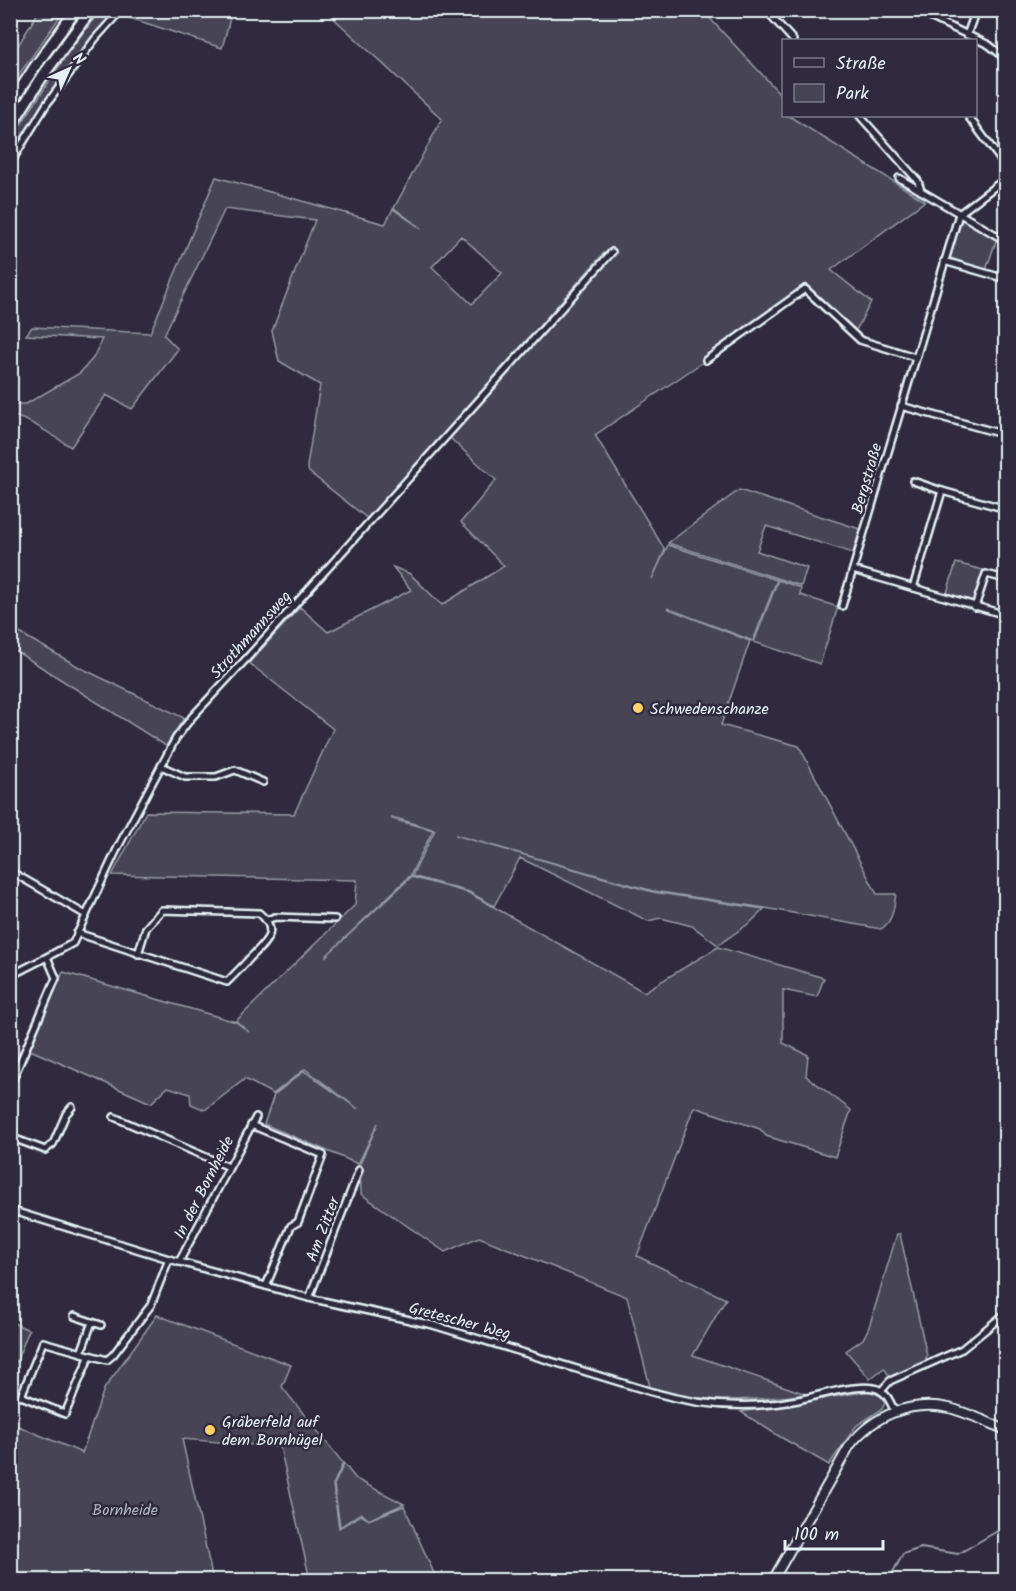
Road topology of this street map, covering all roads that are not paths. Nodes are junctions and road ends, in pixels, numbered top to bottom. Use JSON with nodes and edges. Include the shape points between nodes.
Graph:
{"nodes":[{"id":1,"x":76,"y":10,"type":"edge"},
{"id":2,"x":91,"y":10,"type":"edge"},
{"id":3,"x":121,"y":10,"type":"edge"},
{"id":4,"x":766,"y":10,"type":"edge"},
{"id":5,"x":915,"y":10,"type":"edge"},
{"id":6,"x":976,"y":10,"type":"edge"},
{"id":7,"x":967,"y":34,"type":"junction"},
{"id":8,"x":792,"y":39,"type":"edge"},
{"id":9,"x":1005,"y":62,"type":"edge"},
{"id":10,"x":10,"y":105,"type":"edge"},
{"id":11,"x":861,"y":117,"type":"edge"},
{"id":12,"x":969,"y":117,"type":"edge"},
{"id":13,"x":10,"y":127,"type":"edge"},
{"id":14,"x":10,"y":164,"type":"edge"},
{"id":15,"x":1005,"y":167,"type":"edge"},
{"id":16,"x":898,"y":178,"type":"dead end"},
{"id":17,"x":1005,"y":178,"type":"edge"},
{"id":18,"x":921,"y":191,"type":"junction"},
{"id":19,"x":959,"y":214,"type":"junction"},
{"id":20,"x":1005,"y":241,"type":"edge"},
{"id":21,"x":612,"y":252,"type":"dead end"},
{"id":22,"x":944,"y":261,"type":"junction"},
{"id":23,"x":1005,"y":279,"type":"edge"},
{"id":24,"x":915,"y":357,"type":"junction"},
{"id":25,"x":706,"y":360,"type":"dead end"},
{"id":26,"x":901,"y":406,"type":"junction"},
{"id":27,"x":1005,"y":435,"type":"edge"},
{"id":28,"x":913,"y":481,"type":"dead end"},
{"id":29,"x":942,"y":491,"type":"junction"},
{"id":30,"x":1005,"y":509,"type":"edge"},
{"id":31,"x":853,"y":570,"type":"junction"},
{"id":32,"x":1005,"y":579,"type":"edge"},
{"id":33,"x":914,"y":588,"type":"junction"},
{"id":34,"x":842,"y":606,"type":"dead end"},
{"id":35,"x":975,"y":607,"type":"junction"},
{"id":36,"x":1005,"y":615,"type":"edge"},
{"id":37,"x":161,"y":766,"type":"junction"},
{"id":38,"x":262,"y":782,"type":"dead end"},
{"id":39,"x":10,"y":871,"type":"edge"},
{"id":40,"x":86,"y":915,"type":"junction"},
{"id":41,"x":335,"y":919,"type":"dead end"},
{"id":42,"x":267,"y":920,"type":"junction"},
{"id":43,"x":77,"y":933,"type":"junction"},
{"id":44,"x":138,"y":954,"type":"junction"},
{"id":45,"x":47,"y":957,"type":"junction"},
{"id":46,"x":10,"y":976,"type":"edge"},
{"id":47,"x":10,"y":1086,"type":"edge"},
{"id":48,"x":72,"y":1107,"type":"dead end"},
{"id":49,"x":114,"y":1117,"type":"dead end"},
{"id":50,"x":256,"y":1117,"type":"dead end"},
{"id":51,"x":250,"y":1125,"type":"junction"},
{"id":52,"x":10,"y":1137,"type":"edge"},
{"id":53,"x":229,"y":1167,"type":"junction"},
{"id":54,"x":359,"y":1170,"type":"dead end"},
{"id":55,"x":10,"y":1210,"type":"edge"},
{"id":56,"x":169,"y":1259,"type":"junction"},
{"id":57,"x":179,"y":1262,"type":"junction"},
{"id":58,"x":266,"y":1286,"type":"junction"},
{"id":59,"x":309,"y":1298,"type":"junction"},
{"id":60,"x":1005,"y":1313,"type":"edge"},
{"id":61,"x":74,"y":1316,"type":"dead end"},
{"id":62,"x":92,"y":1322,"type":"junction"},
{"id":63,"x":101,"y":1325,"type":"dead end"},
{"id":64,"x":81,"y":1353,"type":"junction"},
{"id":65,"x":90,"y":1355,"type":"junction"},
{"id":66,"x":881,"y":1390,"type":"junction"},
{"id":67,"x":894,"y":1411,"type":"junction"},
{"id":68,"x":1005,"y":1430,"type":"edge"},
{"id":69,"x":773,"y":1581,"type":"edge"}],
"edges":[{"from":1,"to":10,"type":"highway"},
{"from":2,"to":13,"type":"highway"},
{"from":3,"to":14,"type":"street","via":[[46,105]]},
{"from":4,"to":8,"type":"street"},
{"from":5,"to":7,"type":"street"},
{"from":6,"to":7,"type":"street"},
{"from":7,"to":9,"type":"street","via":[[989,45]]},
{"from":11,"to":18,"type":"street","via":[[918,181]]},
{"from":12,"to":15,"type":"street"},
{"from":16,"to":18,"type":"street"},
{"from":17,"to":19,"type":"street"},
{"from":18,"to":19,"type":"street"},
{"from":19,"to":20,"type":"street"},
{"from":19,"to":22,"type":"street","name":"Bergstraße"},
{"from":21,"to":37,"type":"street","name":"Strothmannsweg","via":[[192,717]]},
{"from":22,"to":23,"type":"street"},
{"from":22,"to":24,"type":"street","name":"Bergstraße"},
{"from":24,"to":25,"type":"street","via":[[860,340],[805,289]]},
{"from":24,"to":26,"type":"street","name":"Bergstraße"},
{"from":26,"to":27,"type":"street"},
{"from":26,"to":31,"type":"street","name":"Bergstraße"},
{"from":28,"to":29,"type":"street"},
{"from":29,"to":30,"type":"street"},
{"from":29,"to":33,"type":"street"},
{"from":31,"to":33,"type":"street"},
{"from":31,"to":34,"type":"street","name":"Bergstraße"},
{"from":32,"to":35,"type":"street","via":[[986,574]]},
{"from":33,"to":35,"type":"street"},
{"from":35,"to":36,"type":"street"},
{"from":37,"to":38,"type":"street","via":[[186,777],[216,777],[235,770]]},
{"from":37,"to":40,"type":"street","name":"Strothmannsweg"},
{"from":39,"to":40,"type":"street"},
{"from":40,"to":43,"type":"street","name":"Strothmannsweg"},
{"from":41,"to":42,"type":"street"},
{"from":42,"to":44,"type":"street","via":[[259,913],[162,910],[146,928]]},
{"from":42,"to":44,"type":"street","via":[[267,941],[227,982]]},
{"from":43,"to":44,"type":"street"},
{"from":43,"to":45,"type":"street","name":"Strothmannsweg","via":[[73,943]]},
{"from":45,"to":46,"type":"street","name":"Strothmannsweg"},
{"from":45,"to":47,"type":"street","via":[[56,978]]},
{"from":48,"to":52,"type":"street","via":[[45,1150]]},
{"from":49,"to":53,"type":"street"},
{"from":50,"to":51,"type":"street","name":"In der Bornheide"},
{"from":51,"to":53,"type":"street","name":"In der Bornheide"},
{"from":51,"to":58,"type":"street","name":"In der Bornheide","via":[[323,1155],[298,1222],[291,1226]]},
{"from":53,"to":57,"type":"street","name":"In der Bornheide"},
{"from":54,"to":59,"type":"street","name":"Am Zitter"},
{"from":55,"to":56,"type":"street","name":"Gretescher Weg"},
{"from":56,"to":57,"type":"street","name":"Gretescher Weg"},
{"from":56,"to":65,"type":"street","via":[[152,1305],[113,1355],[107,1360]]},
{"from":57,"to":58,"type":"street","name":"Gretescher Weg"},
{"from":58,"to":59,"type":"street","name":"Gretescher Weg"},
{"from":59,"to":66,"type":"street","name":"Gretescher Weg","via":[[434,1325],[685,1401],[764,1405],[848,1389]]},
{"from":60,"to":66,"type":"street","via":[[962,1349],[890,1381]]},
{"from":61,"to":62,"type":"street"},
{"from":62,"to":63,"type":"street"},
{"from":62,"to":64,"type":"street"},
{"from":64,"to":65,"type":"street"},
{"from":64,"to":65,"type":"street","via":[[44,1342],[21,1396],[65,1414]]},
{"from":66,"to":67,"type":"street"},
{"from":67,"to":68,"type":"street","via":[[916,1406],[949,1408]]},
{"from":67,"to":69,"type":"street","via":[[860,1432],[850,1444]]}]}
